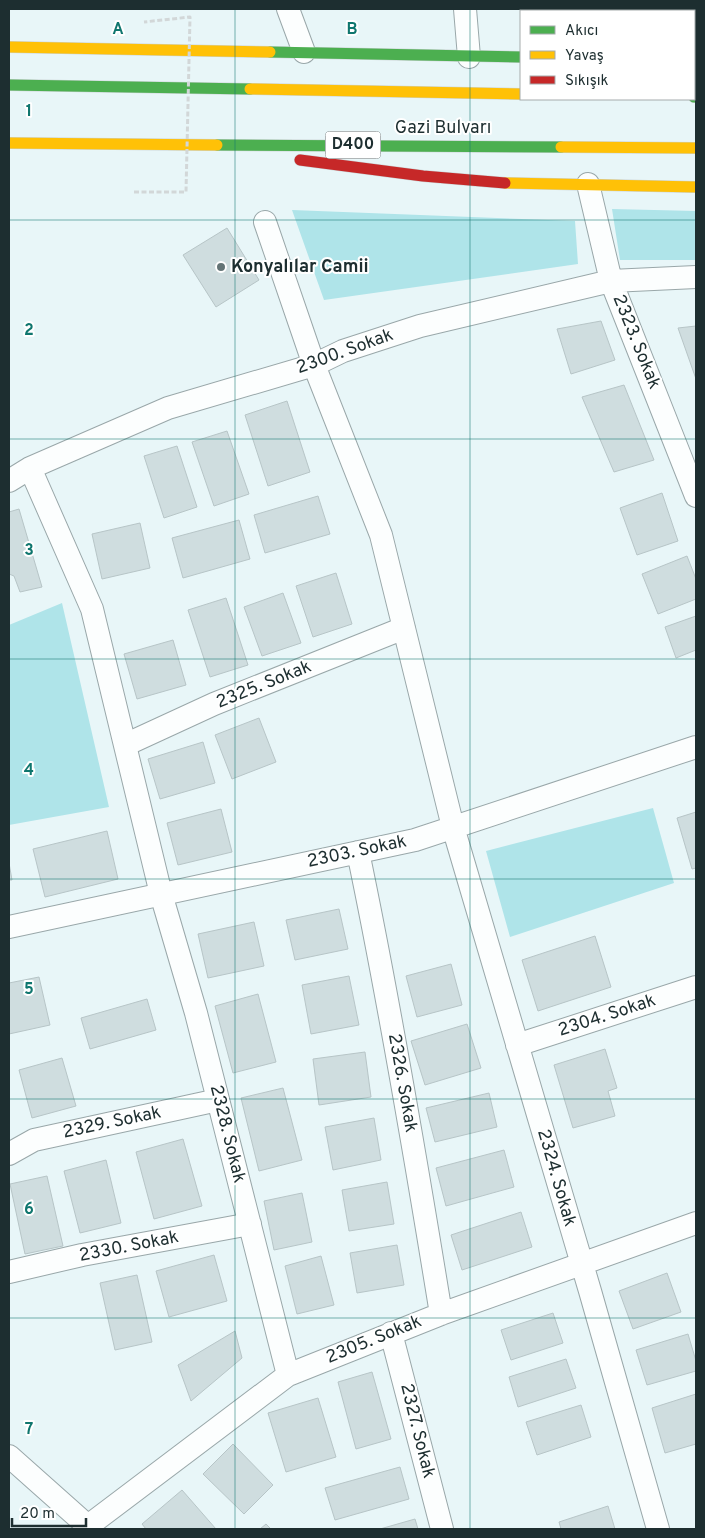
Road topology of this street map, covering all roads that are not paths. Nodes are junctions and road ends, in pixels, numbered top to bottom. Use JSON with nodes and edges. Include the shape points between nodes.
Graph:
{"nodes":[{"id":1,"x":288,"y":9,"type":"edge"},
{"id":2,"x":465,"y":9,"type":"edge"},
{"id":3,"x":9,"y":46,"type":"edge"},
{"id":4,"x":304,"y":52,"type":"junction"},
{"id":5,"x":470,"y":57,"type":"junction"},
{"id":6,"x":520,"y":57,"type":"edge"},
{"id":7,"x":9,"y":85,"type":"edge"},
{"id":8,"x":520,"y":94,"type":"edge"},
{"id":9,"x":9,"y":143,"type":"edge"},
{"id":10,"x":177,"y":144,"type":"junction"},
{"id":11,"x":696,"y":148,"type":"edge"},
{"id":12,"x":588,"y":184,"type":"junction"},
{"id":13,"x":696,"y":187,"type":"edge"},
{"id":14,"x":265,"y":222,"type":"dead end"},
{"id":15,"x":696,"y":278,"type":"edge"},
{"id":16,"x":611,"y":281,"type":"junction"},
{"id":17,"x":314,"y":365,"type":"junction"},
{"id":18,"x":30,"y":468,"type":"junction"},
{"id":19,"x":9,"y":481,"type":"edge"},
{"id":20,"x":696,"y":496,"type":"edge"},
{"id":21,"x":404,"y":628,"type":"junction"},
{"id":22,"x":125,"y":745,"type":"junction"},
{"id":23,"x":696,"y":747,"type":"edge"},
{"id":24,"x":453,"y":827,"type":"junction"},
{"id":25,"x":358,"y":852,"type":"junction"},
{"id":26,"x":162,"y":894,"type":"junction"},
{"id":27,"x":9,"y":927,"type":"edge"},
{"id":28,"x":696,"y":987,"type":"edge"},
{"id":29,"x":517,"y":1045,"type":"junction"},
{"id":30,"x":218,"y":1100,"type":"junction"},
{"id":31,"x":9,"y":1154,"type":"edge"},
{"id":32,"x":696,"y":1223,"type":"edge"},
{"id":33,"x":250,"y":1224,"type":"junction"},
{"id":34,"x":582,"y":1263,"type":"junction"},
{"id":35,"x":9,"y":1272,"type":"edge"},
{"id":36,"x":441,"y":1314,"type":"junction"},
{"id":37,"x":392,"y":1332,"type":"junction"},
{"id":38,"x":288,"y":1375,"type":"junction"},
{"id":39,"x":9,"y":1456,"type":"edge"},
{"id":40,"x":88,"y":1528,"type":"edge"},
{"id":41,"x":442,"y":1529,"type":"edge"},
{"id":42,"x":658,"y":1529,"type":"edge"}],
"edges":[{"from":1,"to":4,"type":"street"},
{"from":2,"to":5,"type":"street"},
{"from":3,"to":4,"type":"highway"},
{"from":4,"to":5,"type":"highway"},
{"from":5,"to":6,"type":"highway"},
{"from":7,"to":8,"type":"highway","name":"Gazi Bulvarı"},
{"from":9,"to":10,"type":"highway","name":"Gazi Bulvarı","number":"D400"},
{"from":10,"to":11,"type":"highway","name":"Gazi Bulvarı","number":"D400"},
{"from":10,"to":12,"type":"highway","via":[[423,176],[501,183]]},
{"from":12,"to":13,"type":"highway"},
{"from":12,"to":16,"type":"street","name":"2323. Sokak"},
{"from":14,"to":17,"type":"street","name":"2324. Sokak"},
{"from":15,"to":16,"type":"street","name":"2300. Sokak"},
{"from":16,"to":17,"type":"street","name":"2300. Sokak","via":[[420,326],[343,351]]},
{"from":16,"to":20,"type":"street","name":"2323. Sokak"},
{"from":17,"to":18,"type":"street","name":"2300. Sokak","via":[[168,408]]},
{"from":17,"to":21,"type":"street","name":"2324. Sokak","via":[[381,535]]},
{"from":18,"to":19,"type":"street","name":"2300. Sokak"},
{"from":18,"to":22,"type":"street","name":"2328. Sokak","via":[[92,610]]},
{"from":21,"to":22,"type":"street","name":"2325. Sokak","via":[[214,704]]},
{"from":21,"to":24,"type":"street","name":"2324. Sokak"},
{"from":22,"to":26,"type":"street","name":"2328. Sokak"},
{"from":23,"to":24,"type":"street","name":"2303. Sokak"},
{"from":24,"to":25,"type":"street","name":"2303. Sokak","via":[[415,840]]},
{"from":24,"to":29,"type":"street","name":"2324. Sokak"},
{"from":25,"to":26,"type":"street","name":"2303. Sokak"},
{"from":25,"to":36,"type":"street","name":"2326. Sokak"},
{"from":26,"to":27,"type":"street","name":"2303. Sokak"},
{"from":26,"to":30,"type":"street","name":"2328. Sokak"},
{"from":28,"to":29,"type":"street","name":"2304. Sokak"},
{"from":29,"to":34,"type":"street","name":"2324. Sokak"},
{"from":30,"to":31,"type":"street","name":"2329. Sokak","via":[[34,1140]]},
{"from":30,"to":33,"type":"street","name":"2328. Sokak"},
{"from":32,"to":34,"type":"street","name":"2305. Sokak"},
{"from":33,"to":35,"type":"street","name":"2330. Sokak"},
{"from":33,"to":38,"type":"street","name":"2328. Sokak"},
{"from":34,"to":36,"type":"street","name":"2305. Sokak"},
{"from":34,"to":42,"type":"street","name":"2324. Sokak"},
{"from":36,"to":37,"type":"street","name":"2305. Sokak"},
{"from":37,"to":38,"type":"street","name":"2305. Sokak"},
{"from":37,"to":41,"type":"street","name":"2327. Sokak"},
{"from":38,"to":40,"type":"street","name":"2305. Sokak"},
{"from":39,"to":40,"type":"street"}]}
